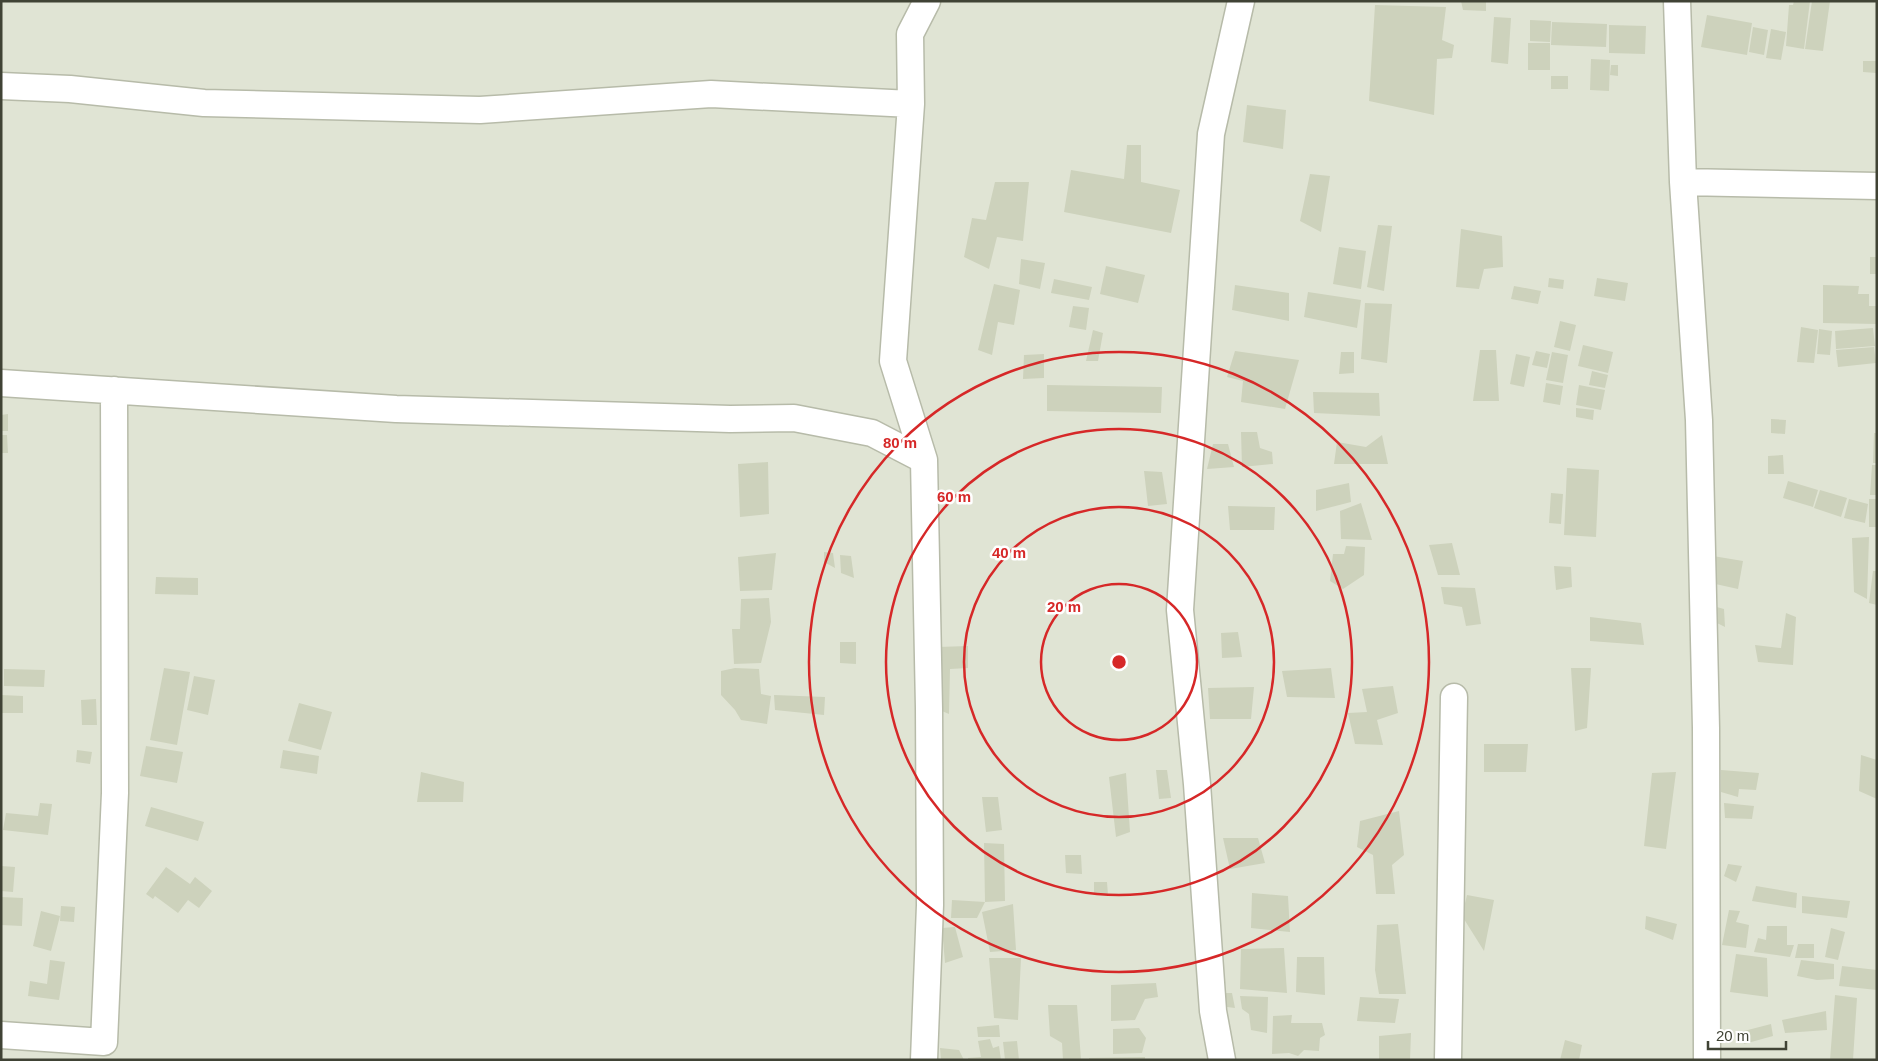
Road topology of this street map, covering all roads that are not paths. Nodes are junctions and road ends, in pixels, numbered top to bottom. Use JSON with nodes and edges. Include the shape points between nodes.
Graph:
{"nodes":[{"id":1,"x":927,"y":1,"type":"edge"},
{"id":2,"x":1241,"y":1,"type":"edge"},
{"id":3,"x":1677,"y":1,"type":"edge"},
{"id":4,"x":1,"y":86,"type":"edge"},
{"id":5,"x":911,"y":104,"type":"junction"},
{"id":6,"x":1683,"y":182,"type":"junction"},
{"id":7,"x":1877,"y":186,"type":"edge"},
{"id":8,"x":1,"y":383,"type":"edge"},
{"id":9,"x":114,"y":390,"type":"junction"},
{"id":10,"x":924,"y":460,"type":"junction"},
{"id":11,"x":1454,"y":697,"type":"dead end"},
{"id":12,"x":1,"y":1034,"type":"edge"},
{"id":13,"x":924,"y":1060,"type":"edge"},
{"id":14,"x":1222,"y":1060,"type":"edge"},
{"id":15,"x":1448,"y":1060,"type":"edge"},
{"id":16,"x":1707,"y":1060,"type":"edge"}],
"edges":[{"from":1,"to":5,"type":"street","via":[[910,34]]},
{"from":2,"to":14,"type":"street","via":[[1211,134],[1180,610],[1214,1011]]},
{"from":3,"to":6,"type":"street"},
{"from":4,"to":5,"type":"street","via":[[70,89],[204,103],[462,110],[711,94]]},
{"from":5,"to":10,"type":"street","via":[[893,361]]},
{"from":6,"to":7,"type":"street"},
{"from":6,"to":16,"type":"street","via":[[1699,420],[1706,728]]},
{"from":8,"to":9,"type":"street"},
{"from":9,"to":10,"type":"street","via":[[396,409],[794,418],[872,433]]},
{"from":9,"to":12,"type":"street","via":[[115,793],[104,1042]]},
{"from":10,"to":13,"type":"street","via":[[930,708],[930,905]]},
{"from":11,"to":15,"type":"street"}]}
